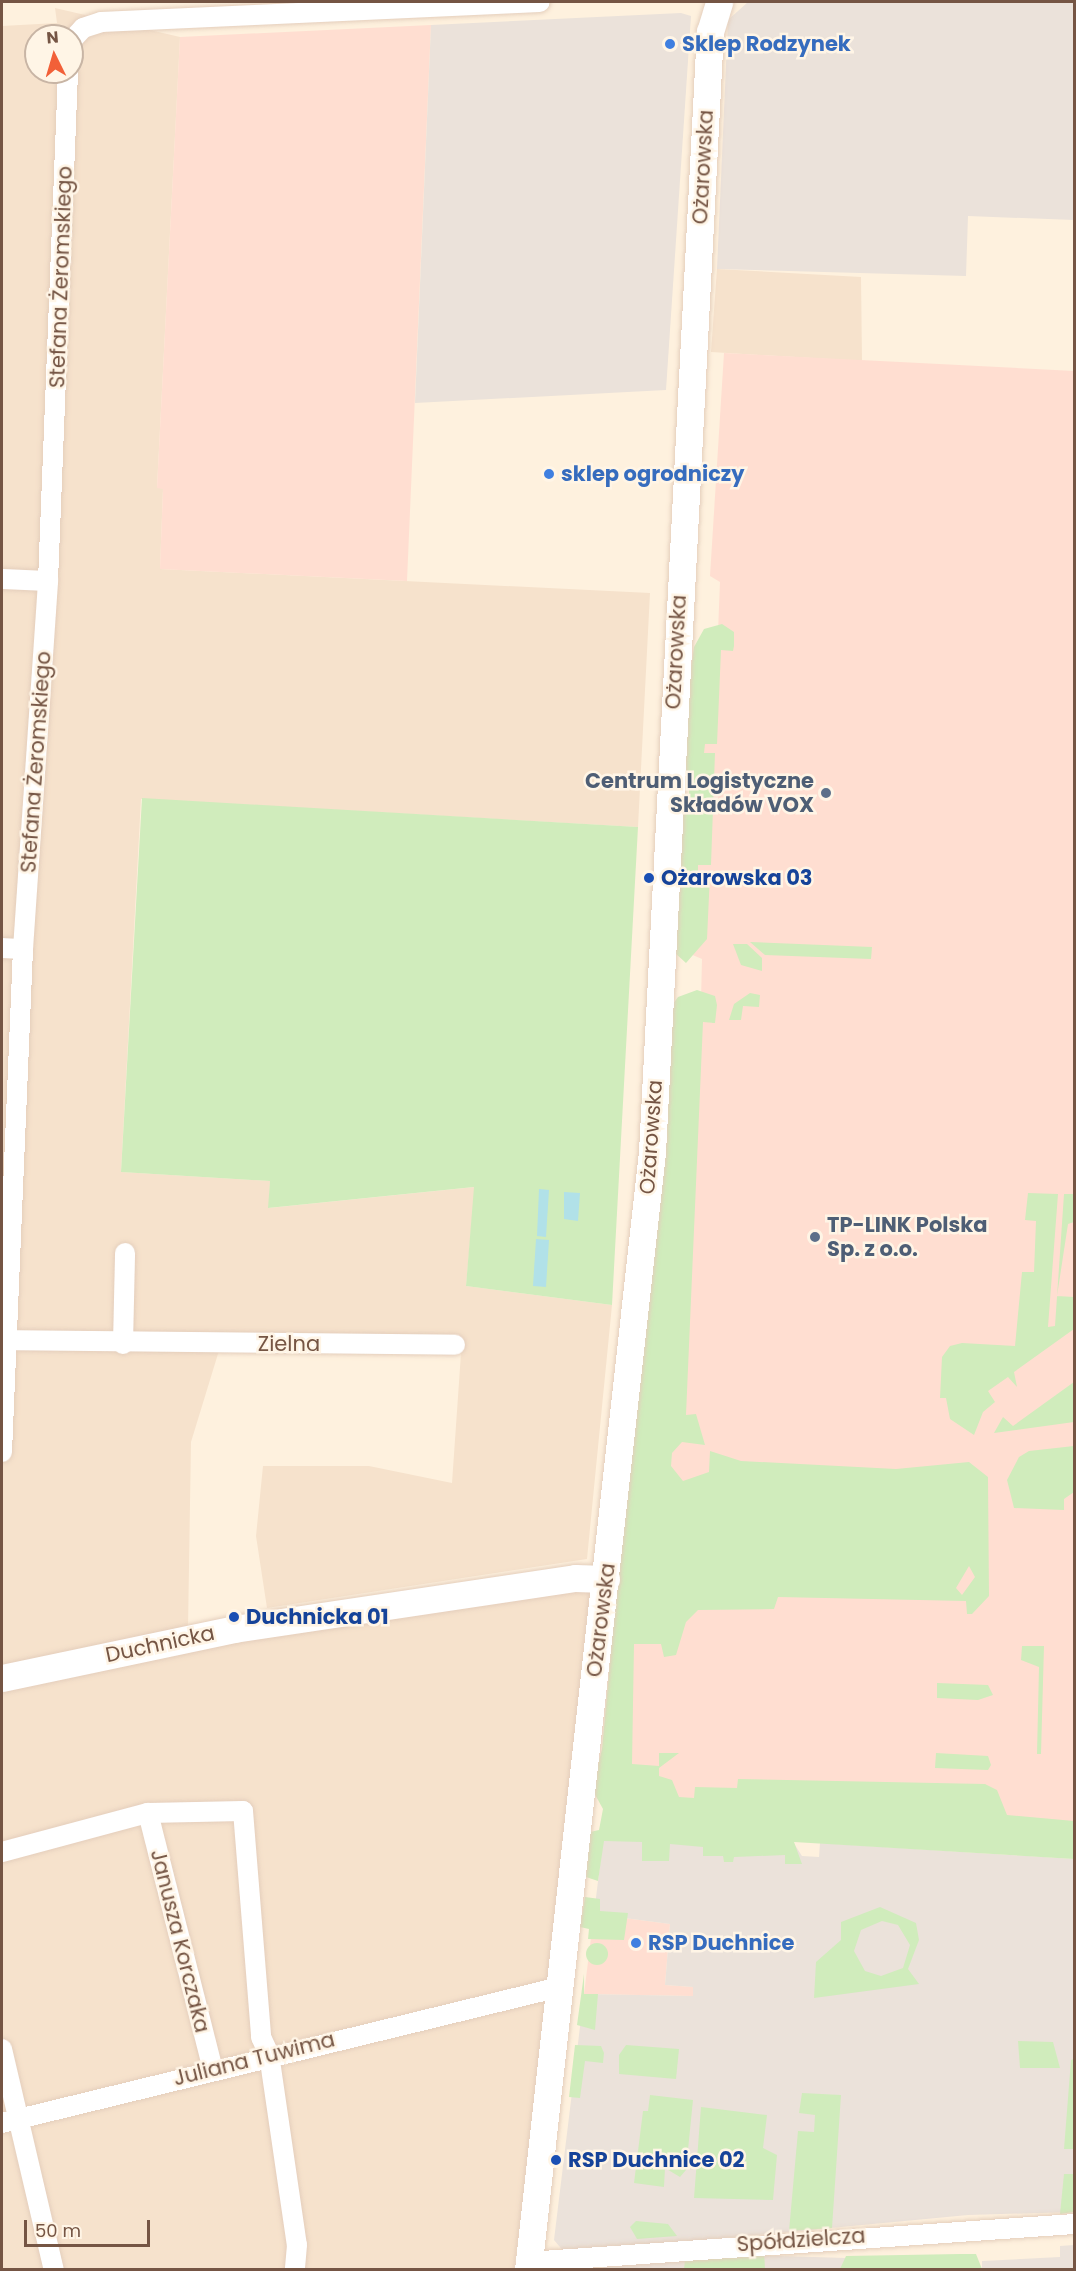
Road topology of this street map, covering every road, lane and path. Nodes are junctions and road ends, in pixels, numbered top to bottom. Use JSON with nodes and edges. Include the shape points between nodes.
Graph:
{"nodes":[{"id":1,"x":540,"y":2,"type":"edge"},
{"id":2,"x":719,"y":2,"type":"edge"},
{"id":3,"x":84,"y":28,"type":"edge"},
{"id":4,"x":68,"y":84,"type":"edge"},
{"id":5,"x":2,"y":579,"type":"edge"},
{"id":6,"x":48,"y":581,"type":"junction"},
{"id":7,"x":2,"y":948,"type":"edge"},
{"id":8,"x":23,"y":949,"type":"junction"},
{"id":9,"x":125,"y":1253,"type":"dead end"},
{"id":10,"x":4,"y":1340,"type":"edge"},
{"id":11,"x":123,"y":1344,"type":"junction"},
{"id":12,"x":455,"y":1345,"type":"dead end"},
{"id":13,"x":2,"y":1452,"type":"edge"},
{"id":14,"x":606,"y":1579,"type":"junction"},
{"id":15,"x":2,"y":1678,"type":"edge"},
{"id":16,"x":148,"y":1813,"type":"junction"},
{"id":17,"x":2,"y":1852,"type":"edge"},
{"id":18,"x":560,"y":1987,"type":"junction"},
{"id":19,"x":2,"y":2049,"type":"edge"},
{"id":20,"x":269,"y":2054,"type":"junction"},
{"id":21,"x":213,"y":2069,"type":"junction"},
{"id":22,"x":10,"y":2121,"type":"edge"},
{"id":23,"x":1074,"y":2224,"type":"edge"},
{"id":24,"x":528,"y":2266,"type":"edge"},
{"id":25,"x":54,"y":2270,"type":"edge"},
{"id":26,"x":295,"y":2270,"type":"edge"}],
"edges":[{"from":1,"to":3,"type":"street","via":[[101,22]]},
{"from":2,"to":14,"type":"main road","name":"Ożarowska","via":[[710,32],[652,1152]]},
{"from":4,"to":6,"type":"street","name":"Stefana Żeromskiego"},
{"from":5,"to":6,"type":"street"},
{"from":6,"to":8,"type":"street","name":"Stefana Żeromskiego"},
{"from":7,"to":8,"type":"street"},
{"from":8,"to":10,"type":"street","name":"Stefana Żeromskiego"},
{"from":9,"to":11,"type":"street"},
{"from":10,"to":11,"type":"street","name":"Zielna"},
{"from":10,"to":13,"type":"street","name":"Stefana Żeromskiego"},
{"from":11,"to":12,"type":"street","name":"Zielna"},
{"from":14,"to":15,"type":"main road","name":"Duchnicka","via":[[575,1578],[234,1629]]},
{"from":14,"to":18,"type":"main road","name":"Ożarowska"},
{"from":16,"to":17,"type":"street"},
{"from":16,"to":20,"type":"street","via":[[243,1810],[261,2037]]},
{"from":16,"to":21,"type":"street","name":"Janusza Korczaka"},
{"from":18,"to":20,"type":"street","name":"Juliana Tuwima"},
{"from":18,"to":24,"type":"main road","name":"Ożarowska"},
{"from":19,"to":22,"type":"street"},
{"from":20,"to":21,"type":"street","name":"Juliana Tuwima"},
{"from":20,"to":26,"type":"street","via":[[299,2258]]},
{"from":21,"to":22,"type":"street","name":"Juliana Tuwima"},
{"from":22,"to":25,"type":"street"},
{"from":23,"to":24,"type":"street","name":"Spółdzielcza"}]}
